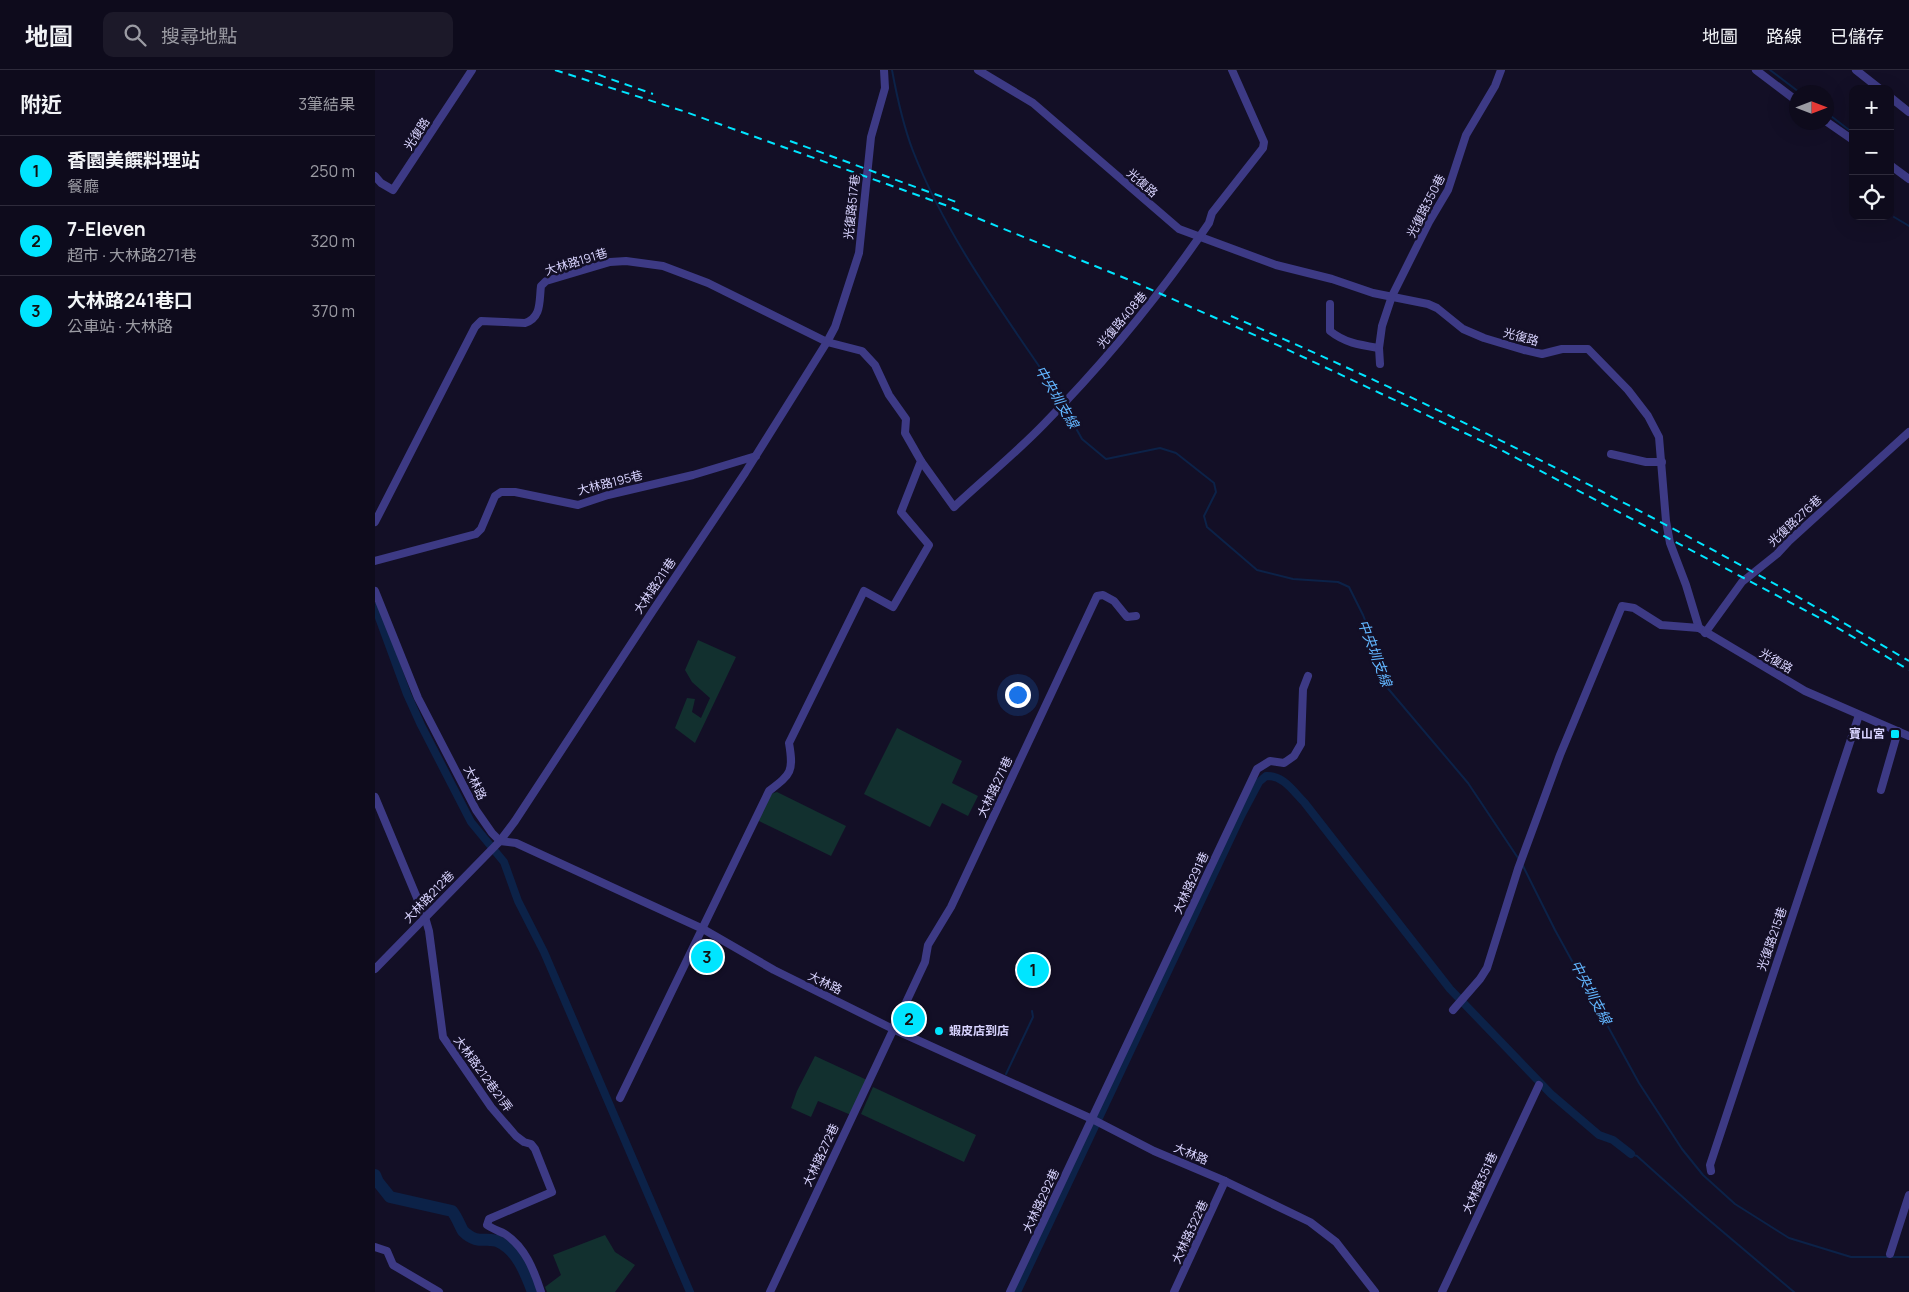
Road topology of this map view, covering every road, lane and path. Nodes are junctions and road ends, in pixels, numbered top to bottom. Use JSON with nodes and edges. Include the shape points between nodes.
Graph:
{"nodes":[{"id":1,"x":472,"y":70,"type":"edge"},
{"id":2,"x":884,"y":70,"type":"edge"},
{"id":3,"x":978,"y":70,"type":"edge"},
{"id":4,"x":1232,"y":70,"type":"edge"},
{"id":5,"x":1501,"y":70,"type":"edge"},
{"id":6,"x":1756,"y":70,"type":"edge"},
{"id":7,"x":1856,"y":70,"type":"edge"},
{"id":8,"x":1875,"y":85,"type":"edge"},
{"id":9,"x":1789,"y":95,"type":"edge"},
{"id":10,"x":1894,"y":100,"type":"edge"},
{"id":11,"x":1909,"y":112,"type":"edge"},
{"id":12,"x":1834,"y":127,"type":"edge"},
{"id":13,"x":1849,"y":137,"type":"edge"},
{"id":14,"x":1894,"y":168,"type":"edge"},
{"id":15,"x":375,"y":176,"type":"edge"},
{"id":16,"x":1909,"y":180,"type":"edge"},
{"id":17,"x":1199,"y":237,"type":"junction"},
{"id":18,"x":1392,"y":296,"type":"junction"},
{"id":19,"x":1330,"y":304,"type":"dead end"},
{"id":20,"x":827,"y":342,"type":"junction"},
{"id":21,"x":1379,"y":348,"type":"junction"},
{"id":22,"x":1380,"y":364,"type":"dead end"},
{"id":23,"x":1909,"y":432,"type":"edge"},
{"id":24,"x":1611,"y":454,"type":"dead end"},
{"id":25,"x":756,"y":456,"type":"junction"},
{"id":26,"x":921,"y":461,"type":"junction"},
{"id":27,"x":1661,"y":462,"type":"junction"},
{"id":28,"x":375,"y":522,"type":"edge"},
{"id":29,"x":375,"y":561,"type":"edge"},
{"id":30,"x":375,"y":591,"type":"edge"},
{"id":31,"x":1136,"y":616,"type":"dead end"},
{"id":32,"x":1702,"y":630,"type":"junction"},
{"id":33,"x":1308,"y":676,"type":"dead end"},
{"id":34,"x":1859,"y":715,"type":"junction"},
{"id":35,"x":1899,"y":731,"type":"junction"},
{"id":36,"x":1909,"y":736,"type":"edge"},
{"id":37,"x":1881,"y":790,"type":"dead end"},
{"id":38,"x":375,"y":797,"type":"edge"},
{"id":39,"x":500,"y":841,"type":"junction"},
{"id":40,"x":425,"y":917,"type":"junction"},
{"id":41,"x":703,"y":929,"type":"junction"},
{"id":42,"x":375,"y":969,"type":"edge"},
{"id":43,"x":1454,"y":1010,"type":"dead end"},
{"id":44,"x":893,"y":1029,"type":"junction"},
{"id":45,"x":1539,"y":1084,"type":"dead end"},
{"id":46,"x":620,"y":1098,"type":"dead end"},
{"id":47,"x":1092,"y":1119,"type":"junction"},
{"id":48,"x":1711,"y":1171,"type":"dead end"},
{"id":49,"x":1225,"y":1181,"type":"junction"},
{"id":50,"x":1909,"y":1195,"type":"edge"},
{"id":51,"x":375,"y":1247,"type":"edge"},
{"id":52,"x":1890,"y":1254,"type":"dead end"},
{"id":53,"x":439,"y":1292,"type":"edge"},
{"id":54,"x":541,"y":1292,"type":"edge"},
{"id":55,"x":770,"y":1292,"type":"edge"},
{"id":56,"x":1010,"y":1292,"type":"edge"},
{"id":57,"x":1175,"y":1292,"type":"edge"},
{"id":58,"x":1375,"y":1292,"type":"edge"},
{"id":59,"x":1442,"y":1292,"type":"edge"}],
"edges":[{"from":1,"to":15,"type":"street","name":"光復路","via":[[393,190]]},
{"from":2,"to":20,"type":"street","name":"光復路517巷","via":[[885,88],[871,137],[859,253],[835,328]]},
{"from":3,"to":17,"type":"street","name":"光復路","via":[[1033,103],[1179,230]]},
{"from":4,"to":17,"type":"street","name":"光復路408巷","via":[[1264,142],[1263,148],[1212,213]]},
{"from":5,"to":18,"type":"street","name":"光復路350巷","via":[[1466,135],[1448,190]]},
{"from":6,"to":9,"type":"street"},
{"from":7,"to":8,"type":"street"},
{"from":10,"to":11,"type":"street"},
{"from":12,"to":13,"type":"street"},
{"from":14,"to":16,"type":"street"},
{"from":17,"to":18,"type":"street","name":"光復路","via":[[1275,265]]},
{"from":17,"to":26,"type":"street","name":"光復路408巷","via":[[1131,328],[1044,424],[954,507]]},
{"from":18,"to":21,"type":"street","name":"光復路350巷"},
{"from":18,"to":27,"type":"street","name":"光復路","via":[[1428,304],[1463,329],[1524,350],[1542,354],[1562,349],[1588,349],[1649,416],[1659,437]]},
{"from":19,"to":21,"type":"street","via":[[1330,331],[1340,339]]},
{"from":20,"to":25,"type":"street","name":"大林路211巷"},
{"from":20,"to":26,"type":"street","via":[[862,351],[875,365],[889,395],[906,420],[905,433]]},
{"from":20,"to":28,"type":"street","name":"大林路191巷","via":[[707,283],[663,266],[610,262],[546,281],[541,286],[538,314],[532,320],[525,323],[481,322],[475,327]]},
{"from":21,"to":22,"type":"street","name":"光復路350巷"},
{"from":23,"to":32,"type":"street","name":"光復路276巷","via":[[1777,554],[1742,582]]},
{"from":24,"to":27,"type":"street"},
{"from":25,"to":29,"type":"street","name":"大林路195巷","via":[[578,505],[501,492],[495,496],[476,534]]},
{"from":25,"to":39,"type":"street","name":"大林路211巷"},
{"from":26,"to":41,"type":"street","via":[[901,512],[929,545],[893,607],[864,591],[789,743],[790,771],[769,791]]},
{"from":27,"to":32,"type":"street","name":"光復路","via":[[1670,543]]},
{"from":30,"to":39,"type":"street","name":"大林路","via":[[417,698],[476,810]]},
{"from":31,"to":44,"type":"street","name":"大林路271巷","via":[[1127,617],[1114,602],[1103,595],[1097,596],[951,907],[928,945],[925,962]]},
{"from":32,"to":34,"type":"street","name":"光復路","via":[[1805,691]]},
{"from":32,"to":43,"type":"street","via":[[1661,625],[1633,608],[1622,606],[1560,755],[1487,968]]},
{"from":33,"to":47,"type":"street","name":"大林路291巷","via":[[1303,689],[1301,744],[1294,756],[1284,763],[1270,761],[1257,769]]},
{"from":34,"to":35,"type":"street","name":"光復路"},
{"from":34,"to":48,"type":"street","name":"光復路215巷","via":[[1722,1128]]},
{"from":35,"to":36,"type":"street","name":"光復路"},
{"from":35,"to":37,"type":"street"},
{"from":38,"to":40,"type":"street","name":"大林路212巷21弄"},
{"from":39,"to":40,"type":"street","name":"大林路212巷"},
{"from":39,"to":41,"type":"street","name":"大林路","via":[[517,843]]},
{"from":40,"to":42,"type":"street","name":"大林路212巷"},
{"from":40,"to":54,"type":"street","name":"大林路212巷21弄","via":[[443,1037],[491,1107],[516,1136],[535,1149],[553,1192],[489,1219],[487,1225],[513,1240],[526,1255]]},
{"from":41,"to":44,"type":"street","name":"大林路","via":[[774,970]]},
{"from":41,"to":46,"type":"street"},
{"from":44,"to":47,"type":"street","name":"大林路"},
{"from":44,"to":55,"type":"street","name":"大林路272巷"},
{"from":45,"to":59,"type":"street","name":"大林路351巷"},
{"from":47,"to":49,"type":"street","name":"大林路","via":[[1154,1151]]},
{"from":47,"to":56,"type":"street","name":"大林路292巷"},
{"from":49,"to":57,"type":"street","name":"大林路322巷"},
{"from":49,"to":58,"type":"street","name":"大林路","via":[[1310,1222],[1335,1242]]},
{"from":50,"to":52,"type":"street"},
{"from":51,"to":53,"type":"street","via":[[387,1251],[393,1265]]}]}
